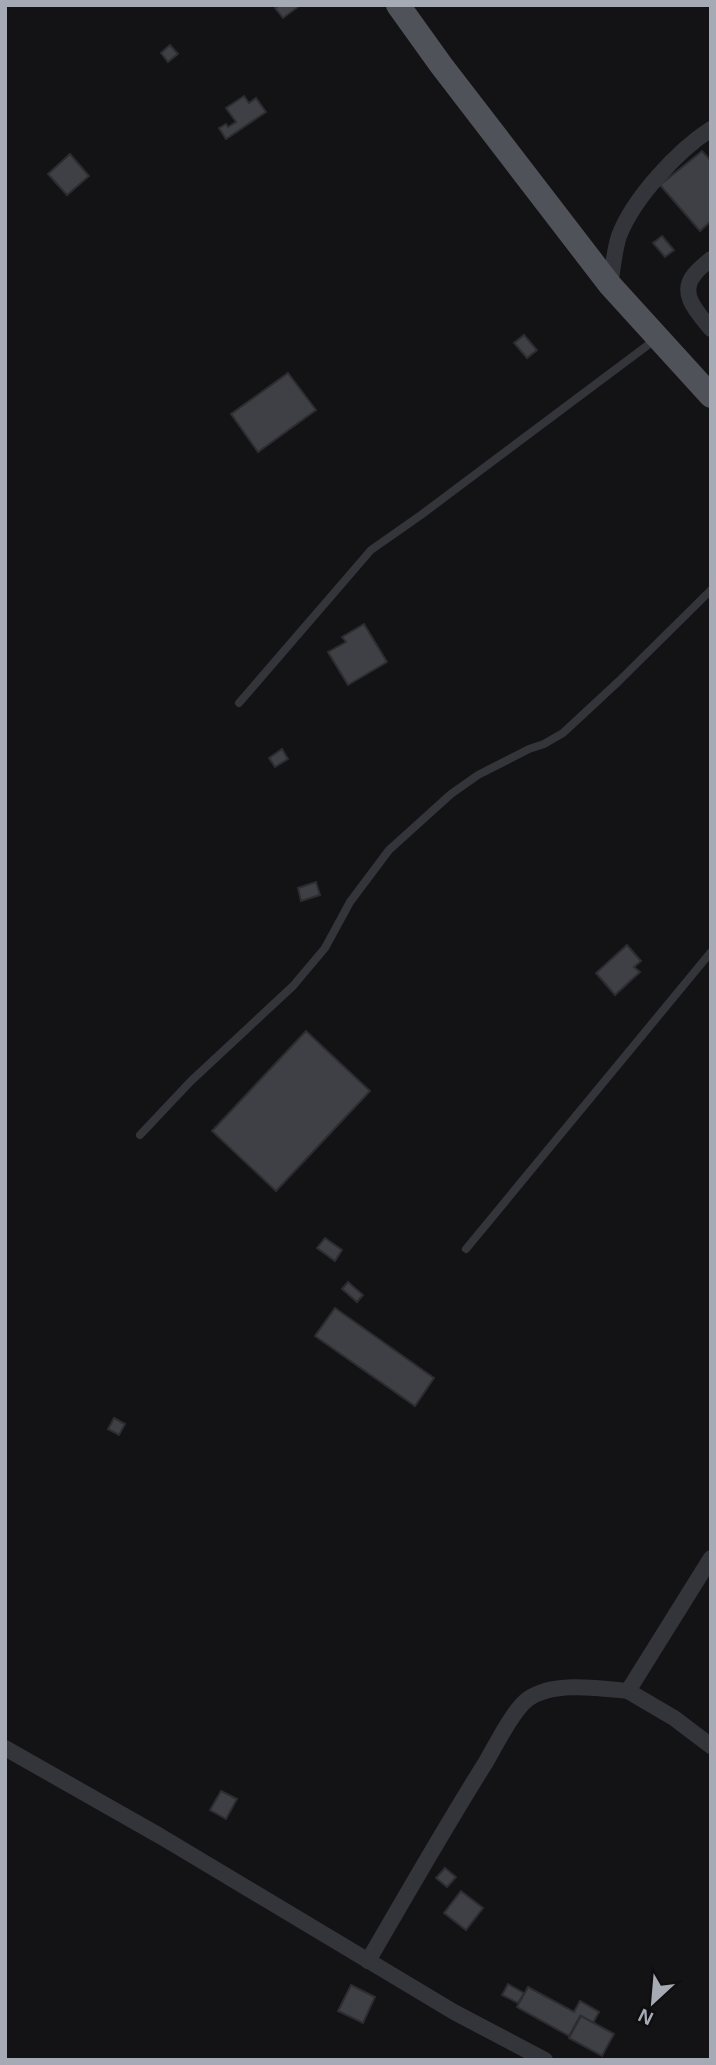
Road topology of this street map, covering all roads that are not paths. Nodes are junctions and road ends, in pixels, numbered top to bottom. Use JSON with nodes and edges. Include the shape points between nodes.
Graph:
{"nodes":[{"id":1,"x":398,"y":5,"type":"edge"},
{"id":2,"x":711,"y":129,"type":"edge"},
{"id":3,"x":711,"y":259,"type":"edge"},
{"id":4,"x":610,"y":285,"type":"junction"},
{"id":5,"x":711,"y":329,"type":"edge"},
{"id":6,"x":658,"y":337,"type":"junction"},
{"id":7,"x":711,"y":396,"type":"edge"},
{"id":8,"x":711,"y":590,"type":"edge"},
{"id":9,"x":239,"y":703,"type":"dead end"},
{"id":10,"x":711,"y":953,"type":"edge"},
{"id":11,"x":140,"y":1135,"type":"dead end"},
{"id":12,"x":466,"y":1249,"type":"dead end"},
{"id":13,"x":711,"y":1558,"type":"edge"},
{"id":14,"x":628,"y":1691,"type":"junction"},
{"id":15,"x":711,"y":1746,"type":"edge"},
{"id":16,"x":5,"y":1748,"type":"edge"},
{"id":17,"x":368,"y":1961,"type":"junction"},
{"id":18,"x":545,"y":2060,"type":"edge"}],
"edges":[{"from":1,"to":4,"type":"main road"},
{"from":2,"to":4,"type":"street","via":[[665,169],[632,209],[619,238]]},
{"from":3,"to":5,"type":"street","via":[[692,276],[687,292]]},
{"from":4,"to":6,"type":"main road"},
{"from":6,"to":7,"type":"main road"},
{"from":6,"to":9,"type":"lane","via":[[371,550]]},
{"from":8,"to":11,"type":"lane","via":[[563,733],[478,775],[389,850],[309,969]]},
{"from":10,"to":12,"type":"lane"},
{"from":13,"to":14,"type":"street"},
{"from":14,"to":15,"type":"street"},
{"from":14,"to":17,"type":"street","via":[[584,1687],[543,1692],[527,1700]]},
{"from":16,"to":17,"type":"street"},
{"from":17,"to":18,"type":"street"}]}
